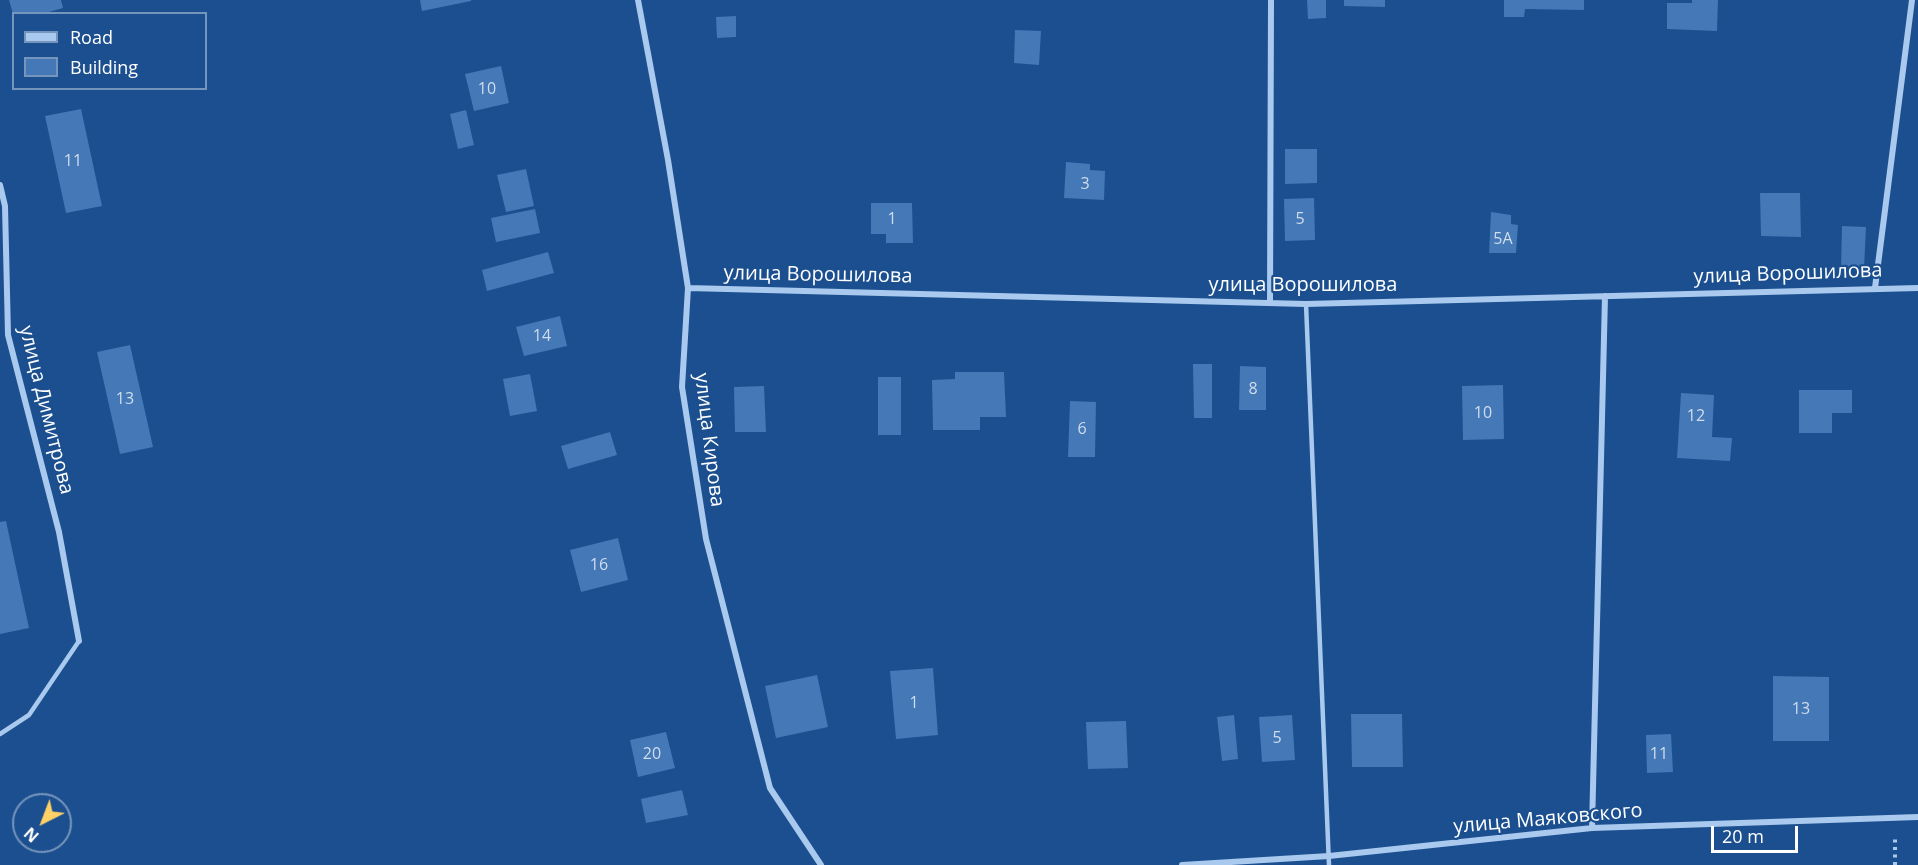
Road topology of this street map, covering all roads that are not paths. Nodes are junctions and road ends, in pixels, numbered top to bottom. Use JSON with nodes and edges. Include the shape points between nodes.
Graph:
{"nodes":[{"id":1,"x":638,"y":0,"type":"edge"},
{"id":2,"x":1271,"y":0,"type":"edge"},
{"id":3,"x":1912,"y":0,"type":"edge"},
{"id":4,"x":0,"y":184,"type":"edge"},
{"id":5,"x":688,"y":288,"type":"junction"},
{"id":6,"x":1875,"y":288,"type":"junction"},
{"id":7,"x":1918,"y":288,"type":"edge"},
{"id":8,"x":1605,"y":296,"type":"junction"},
{"id":9,"x":1270,"y":303,"type":"junction"},
{"id":10,"x":1306,"y":304,"type":"junction"},
{"id":11,"x":80,"y":641,"type":"joint"},
{"id":12,"x":0,"y":734,"type":"edge"},
{"id":13,"x":1918,"y":817,"type":"edge"},
{"id":14,"x":1592,"y":828,"type":"junction"},
{"id":15,"x":1329,"y":856,"type":"junction"},
{"id":16,"x":821,"y":865,"type":"edge"},
{"id":17,"x":1182,"y":865,"type":"edge"},
{"id":18,"x":1329,"y":865,"type":"edge"}],
"edges":[{"from":1,"to":5,"type":"street","name":"улица Кирова"},
{"from":2,"to":9,"type":"street"},
{"from":3,"to":6,"type":"street"},
{"from":4,"to":11,"type":"street","name":"улица Димитрова","via":[[5,206],[8,335],[59,532]]},
{"from":5,"to":9,"type":"street","name":"улица Ворошилова"},
{"from":5,"to":16,"type":"street","name":"улица Кирова","via":[[682,387],[706,539],[770,788]]},
{"from":6,"to":7,"type":"street","name":"улица Ворошилова"},
{"from":6,"to":8,"type":"street","name":"улица Ворошилова"},
{"from":8,"to":10,"type":"street","name":"улица Ворошилова"},
{"from":8,"to":14,"type":"street"},
{"from":9,"to":10,"type":"street","name":"улица Ворошилова"},
{"from":10,"to":15,"type":"lane"},
{"from":11,"to":12,"type":"lane","via":[[29,715]]},
{"from":13,"to":14,"type":"street","name":"улица Маяковского"},
{"from":14,"to":15,"type":"street","name":"улица Маяковского"},
{"from":15,"to":17,"type":"street","name":"улица Маяковского"},
{"from":15,"to":18,"type":"lane"}]}
